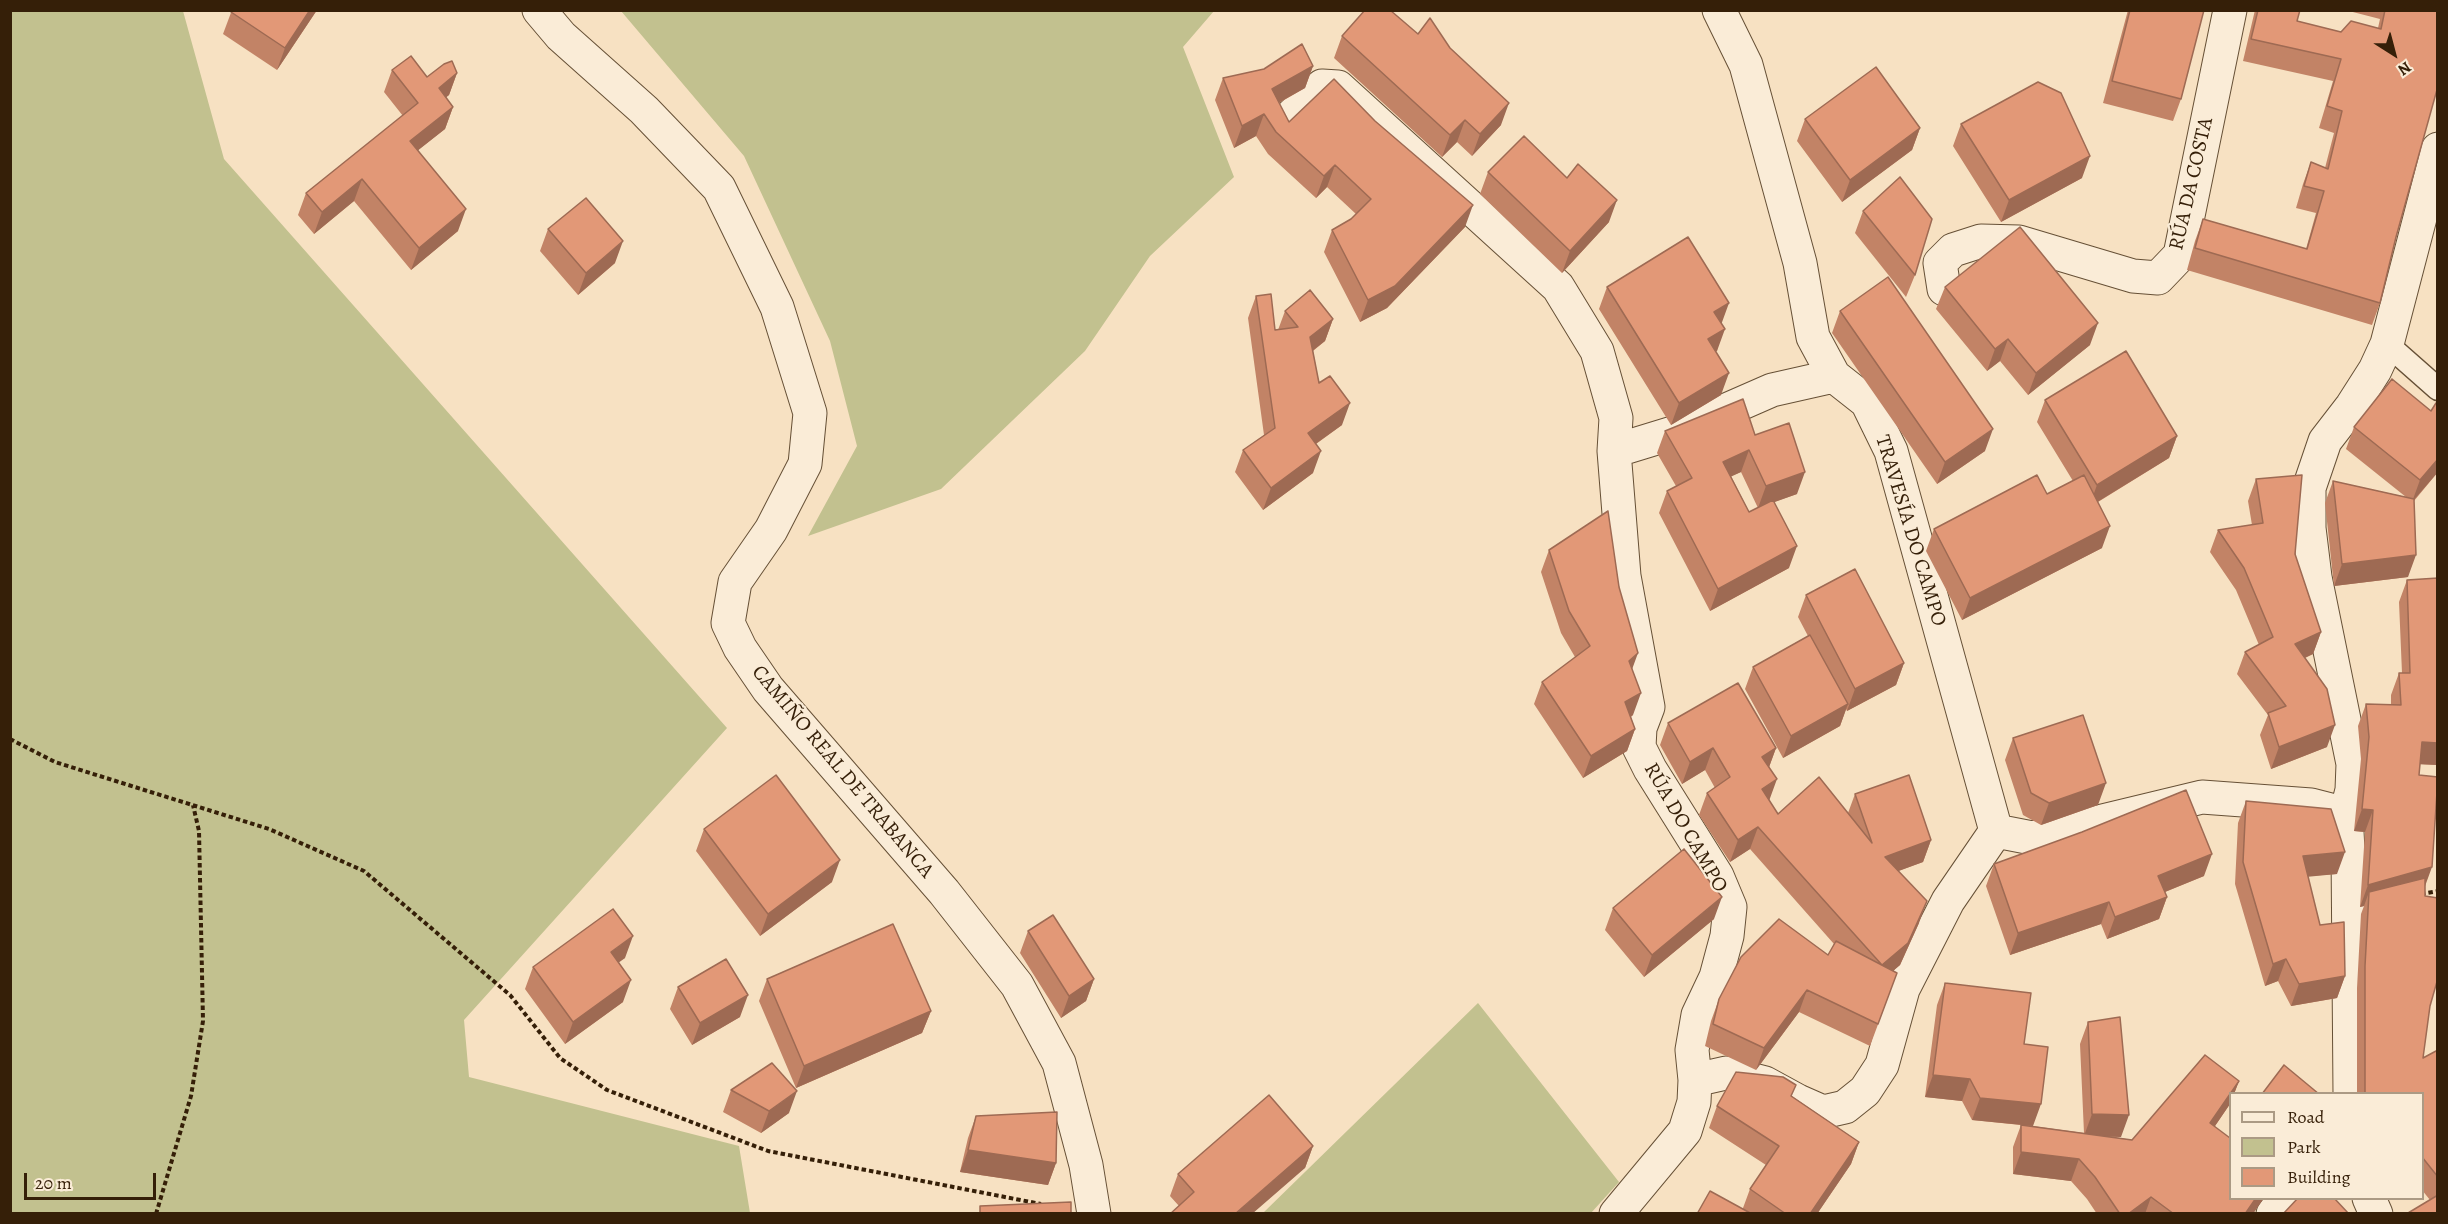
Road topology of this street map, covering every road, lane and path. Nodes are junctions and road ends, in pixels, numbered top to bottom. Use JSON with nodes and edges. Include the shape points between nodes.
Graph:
{"nodes":[{"id":1,"x":539,"y":10,"type":"edge"},
{"id":2,"x":1719,"y":10,"type":"edge"},
{"id":3,"x":2230,"y":10,"type":"edge"},
{"id":4,"x":1286,"y":121,"type":"edge"},
{"id":5,"x":2438,"y":149,"type":"edge"},
{"id":6,"x":1944,"y":289,"type":"edge"},
{"id":7,"x":2387,"y":344,"type":"junction"},
{"id":8,"x":1834,"y":376,"type":"junction"},
{"id":9,"x":2438,"y":389,"type":"edge"},
{"id":10,"x":1614,"y":451,"type":"junction"},
{"id":11,"x":10,"y":739,"type":"edge"},
{"id":12,"x":193,"y":805,"type":"junction"},
{"id":13,"x":2346,"y":814,"type":"junction"},
{"id":14,"x":1996,"y":831,"type":"junction"},
{"id":15,"x":2438,"y":891,"type":"edge"},
{"id":16,"x":2417,"y":895,"type":"edge"},
{"id":17,"x":1695,"y":1080,"type":"junction"},
{"id":18,"x":2350,"y":1092,"type":"edge"},
{"id":19,"x":2284,"y":1200,"type":"edge"},
{"id":20,"x":2370,"y":1200,"type":"edge"},
{"id":21,"x":1044,"y":1204,"type":"edge"},
{"id":22,"x":156,"y":1214,"type":"edge"},
{"id":23,"x":1094,"y":1214,"type":"edge"},
{"id":24,"x":1616,"y":1214,"type":"edge"},
{"id":25,"x":2273,"y":1214,"type":"edge"},
{"id":26,"x":2376,"y":1214,"type":"edge"}],
"edges":[{"from":1,"to":23,"type":"street","name":"CAMIÑO REAL DE TRABANCA","via":[[561,36],[644,110],[719,188],[777,307],[810,413],[805,464],[771,530],[735,582],[728,623],[768,689],[944,892],[1017,985],[1059,1063],[1086,1165]]},
{"from":2,"to":8,"type":"street","name":"TRAVESÍA DO CAMPO","via":[[1746,65],[1800,262],[1813,337]]},
{"from":3,"to":6,"type":"street","name":"RÚA DA COSTA","via":[[2180,255],[2158,278],[2133,276],[2019,242],[1981,241],[1953,250],[1940,263]]},
{"from":4,"to":10,"type":"street","name":"RÚA DO CAMPO","via":[[1322,86],[1338,87],[1558,287],[1597,351],[1616,418]]},
{"from":5,"to":7,"type":"street"},
{"from":7,"to":9,"type":"lane"},
{"from":7,"to":13,"type":"street","via":[[2352,406],[2325,441],[2309,488],[2315,577],[2353,764]]},
{"from":8,"to":10,"type":"street","via":[[1772,390],[1676,432]]},
{"from":8,"to":14,"type":"street","name":"TRAVESÍA DO CAMPO","via":[[1867,402],[1891,451]]},
{"from":10,"to":17,"type":"street","name":"RÚA DO CAMPO","via":[[1624,576],[1648,707],[1640,728],[1639,747],[1717,876],[1730,906],[1716,977],[1698,1015],[1692,1050]]},
{"from":11,"to":12,"type":"path","via":[[55,762]]},
{"from":12,"to":21,"type":"path","via":[[269,829],[364,871],[510,995],[560,1058],[607,1090],[768,1150]]},
{"from":12,"to":22,"type":"path","via":[[198,831],[203,1021],[191,1096]]},
{"from":13,"to":14,"type":"street","via":[[2311,805],[2202,797],[2032,838]]},
{"from":13,"to":18,"type":"street"},
{"from":14,"to":17,"type":"street","via":[[1948,901],[1903,989],[1882,1065],[1865,1091],[1845,1107],[1823,1112],[1765,1083],[1736,1075],[1726,1073]]},
{"from":15,"to":16,"type":"path"},
{"from":17,"to":24,"type":"street","name":"RÚA DO CAMPO","via":[[1694,1102],[1685,1131]]},
{"from":19,"to":25,"type":"street"},
{"from":20,"to":26,"type":"street"}]}
